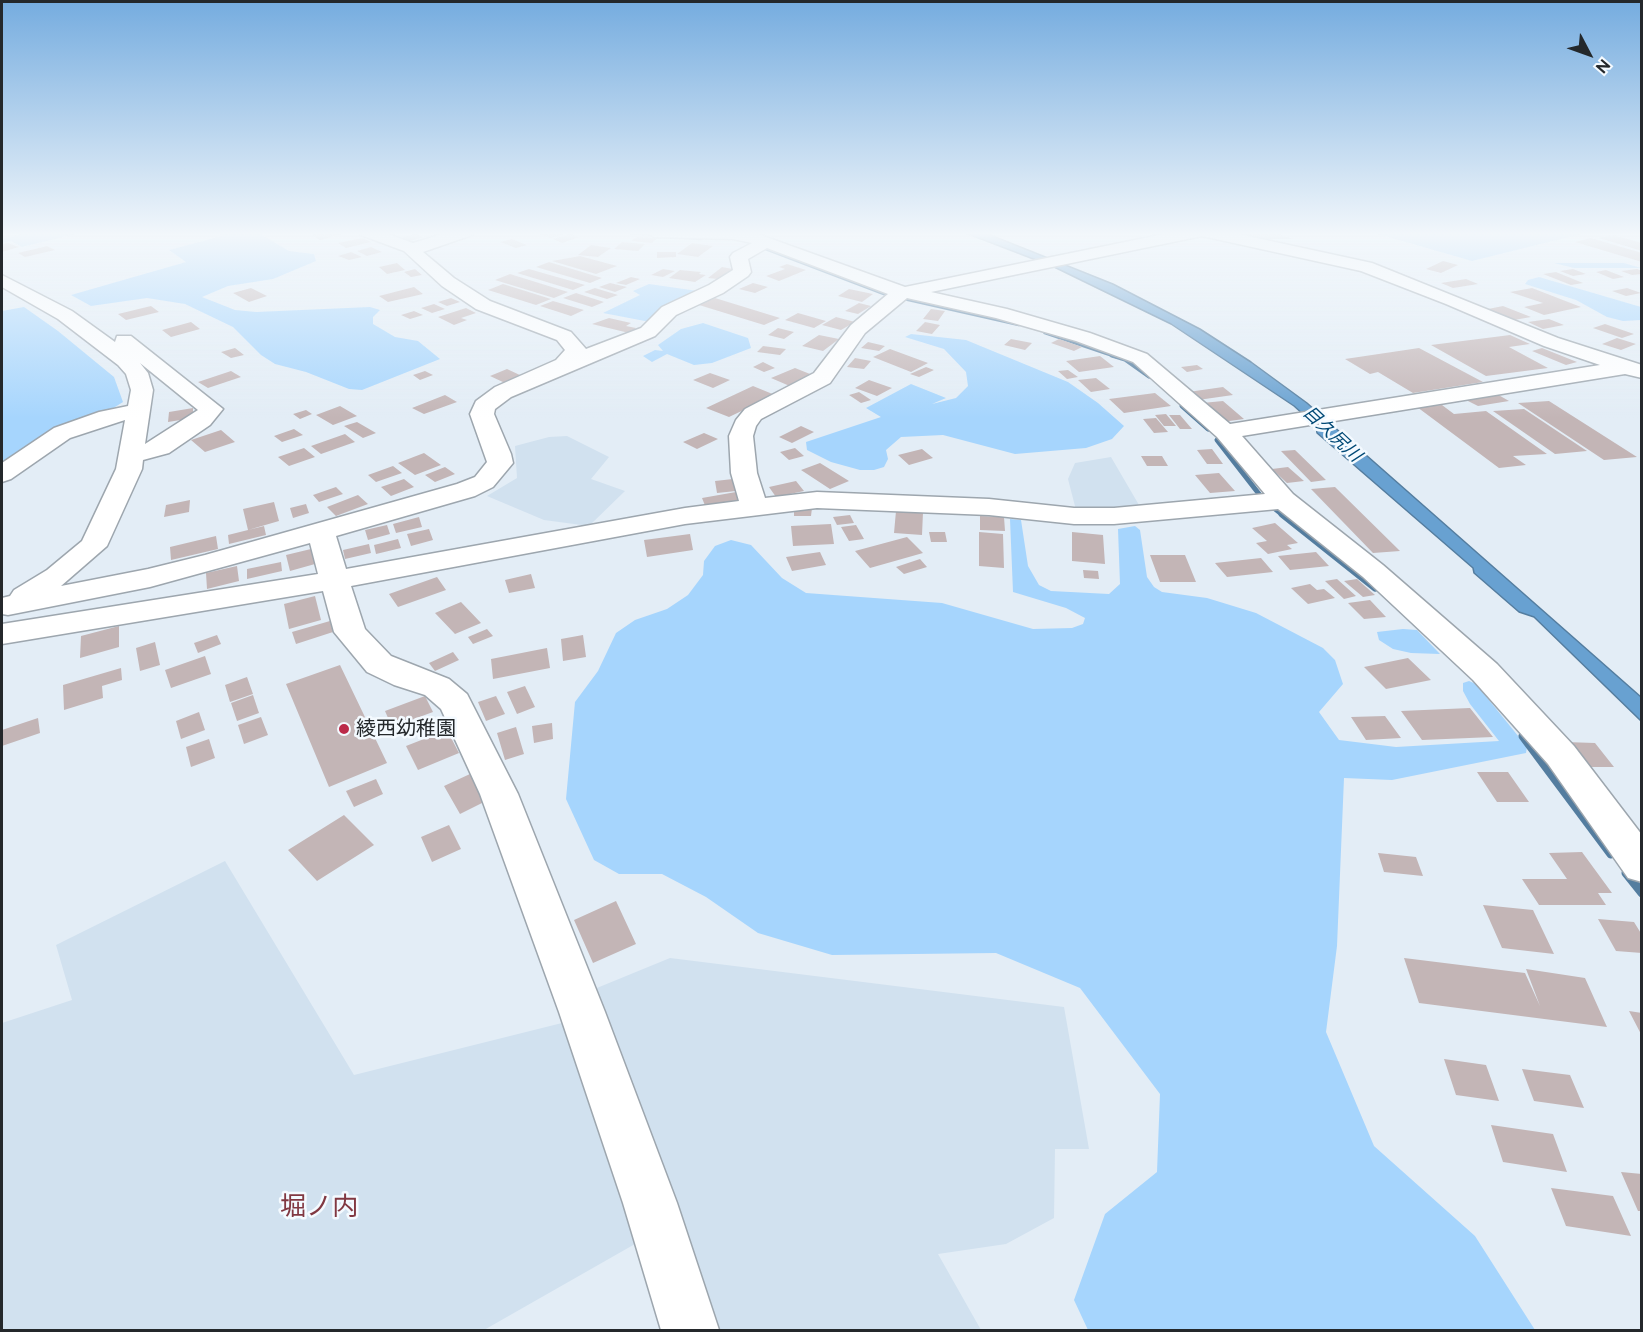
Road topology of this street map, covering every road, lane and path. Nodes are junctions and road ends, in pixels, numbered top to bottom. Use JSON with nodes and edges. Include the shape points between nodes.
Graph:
{"nodes":[{"id":1,"x":27,"y":294,"type":"edge"},
{"id":2,"x":54,"y":294,"type":"edge"},
{"id":3,"x":468,"y":294,"type":"edge"},
{"id":4,"x":705,"y":294,"type":"edge"},
{"id":5,"x":901,"y":294,"type":"edge"},
{"id":6,"x":915,"y":294,"type":"edge"},
{"id":7,"x":1438,"y":294,"type":"edge"},
{"id":8,"x":99,"y":331,"type":"junction"},
{"id":9,"x":564,"y":336,"type":"junction"},
{"id":10,"x":622,"y":344,"type":"junction"},
{"id":11,"x":564,"y":365,"type":"junction"},
{"id":12,"x":1636,"y":368,"type":"edge"},
{"id":13,"x":138,"y":411,"type":"junction"},
{"id":14,"x":1225,"y":432,"type":"junction"},
{"id":15,"x":132,"y":455,"type":"junction"},
{"id":16,"x":2,"y":474,"type":"edge"},
{"id":17,"x":1284,"y":500,"type":"junction"},
{"id":18,"x":754,"y":507,"type":"junction"},
{"id":19,"x":321,"y":533,"type":"junction"},
{"id":20,"x":336,"y":580,"type":"junction"},
{"id":21,"x":4,"y":616,"type":"edge"},
{"id":22,"x":1641,"y":866,"type":"edge"},
{"id":23,"x":690,"y":1330,"type":"edge"}],
"edges":[{"from":1,"to":8,"type":"street"},
{"from":2,"to":8,"type":"street","via":[[87,310]]},
{"from":3,"to":9,"type":"street","via":[[483,305]]},
{"from":4,"to":10,"type":"street","via":[[669,311],[648,332]]},
{"from":5,"to":18,"type":"street","via":[[858,329],[822,378],[753,414],[744,425],[744,473]]},
{"from":6,"to":14,"type":"street","via":[[1000,313],[1125,351],[1157,371]]},
{"from":7,"to":12,"type":"street","via":[[1551,342]]},
{"from":8,"to":13,"type":"street","via":[[138,373],[142,390]]},
{"from":8,"to":15,"type":"street","via":[[211,409],[202,420],[160,448]]},
{"from":9,"to":10,"type":"street"},
{"from":9,"to":11,"type":"street","via":[[576,350]]},
{"from":10,"to":11,"type":"street"},
{"from":11,"to":19,"type":"street","via":[[502,392],[484,406],[482,414],[500,454],[500,463],[484,482]]},
{"from":12,"to":14,"type":"street"},
{"from":13,"to":15,"type":"street"},
{"from":13,"to":16,"type":"street","via":[[62,433]]},
{"from":14,"to":17,"type":"street"},
{"from":15,"to":21,"type":"street","via":[[124,482],[93,546]]},
{"from":17,"to":18,"type":"street","via":[[1114,516],[836,500]]},
{"from":17,"to":22,"type":"street","via":[[1373,572],[1485,672],[1561,755]]},
{"from":18,"to":20,"type":"street","via":[[685,516]]},
{"from":19,"to":20,"type":"street"},
{"from":19,"to":21,"type":"street"},
{"from":20,"to":21,"type":"street"},
{"from":20,"to":23,"type":"street","via":[[350,632],[379,664],[437,687],[455,702],[495,784],[586,1023]]}]}
